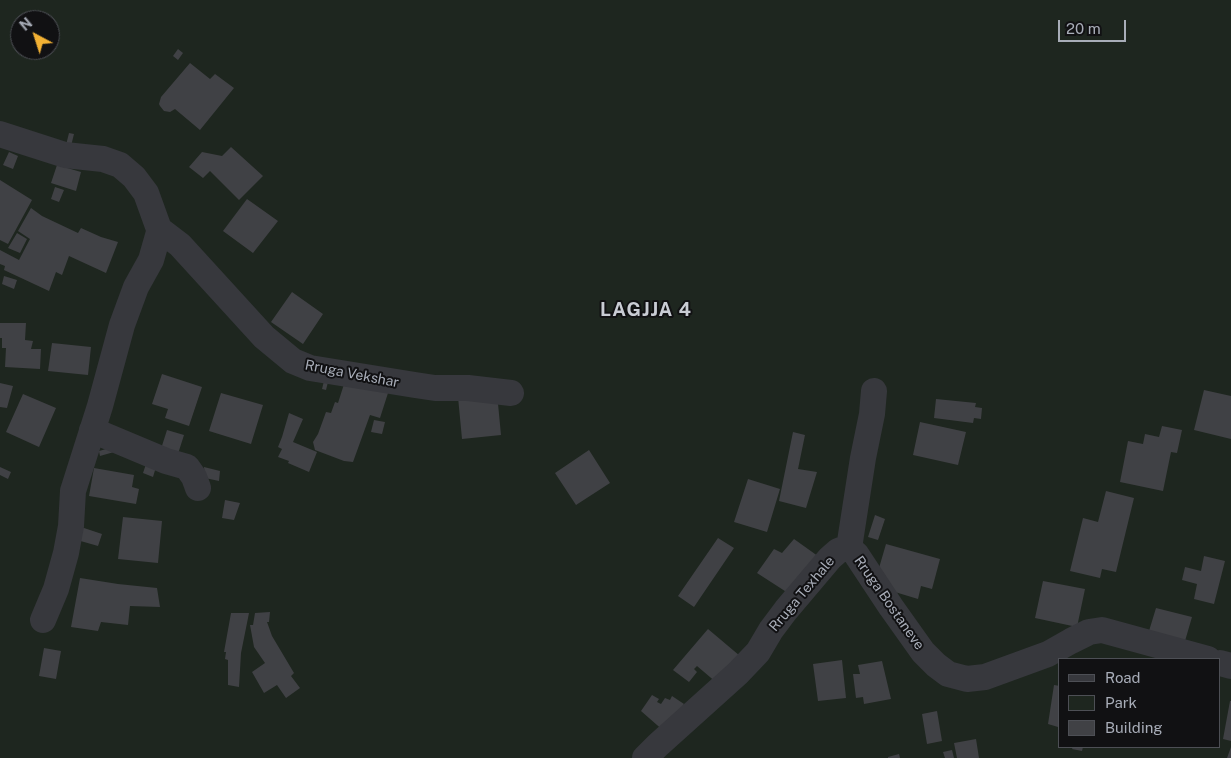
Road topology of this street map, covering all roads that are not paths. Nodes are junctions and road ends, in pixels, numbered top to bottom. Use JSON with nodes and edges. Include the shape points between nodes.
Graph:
{"nodes":[{"id":1,"x":0,"y":134,"type":"edge"},
{"id":2,"x":159,"y":229,"type":"junction"},
{"id":3,"x":874,"y":390,"type":"dead end"},
{"id":4,"x":510,"y":393,"type":"dead end"},
{"id":5,"x":92,"y":430,"type":"junction"},
{"id":6,"x":198,"y":488,"type":"dead end"},
{"id":7,"x":850,"y":548,"type":"junction"},
{"id":8,"x":43,"y":620,"type":"dead end"},
{"id":9,"x":1204,"y":658,"type":"edge"},
{"id":10,"x":645,"y":758,"type":"edge"}],
"edges":[{"from":1,"to":2,"type":"street","via":[[65,155],[103,159],[120,165],[146,193]]},
{"from":2,"to":4,"type":"street","name":"Rruga Vekshar","via":[[180,245],[264,337],[293,361],[310,368],[415,386]]},
{"from":2,"to":5,"type":"street","via":[[151,260],[136,287],[122,325]]},
{"from":3,"to":7,"type":"street","name":"Rruga Texhale"},
{"from":5,"to":6,"type":"street","via":[[187,467]]},
{"from":5,"to":8,"type":"street","via":[[73,491],[66,552]]},
{"from":7,"to":9,"type":"street","name":"Rruga Bostaneve","via":[[923,652],[948,674],[967,679],[985,677],[1048,654],[1089,632],[1102,630]]},
{"from":7,"to":10,"type":"street","name":"Rruga Texhale","via":[[838,551],[830,558],[738,674]]}]}
